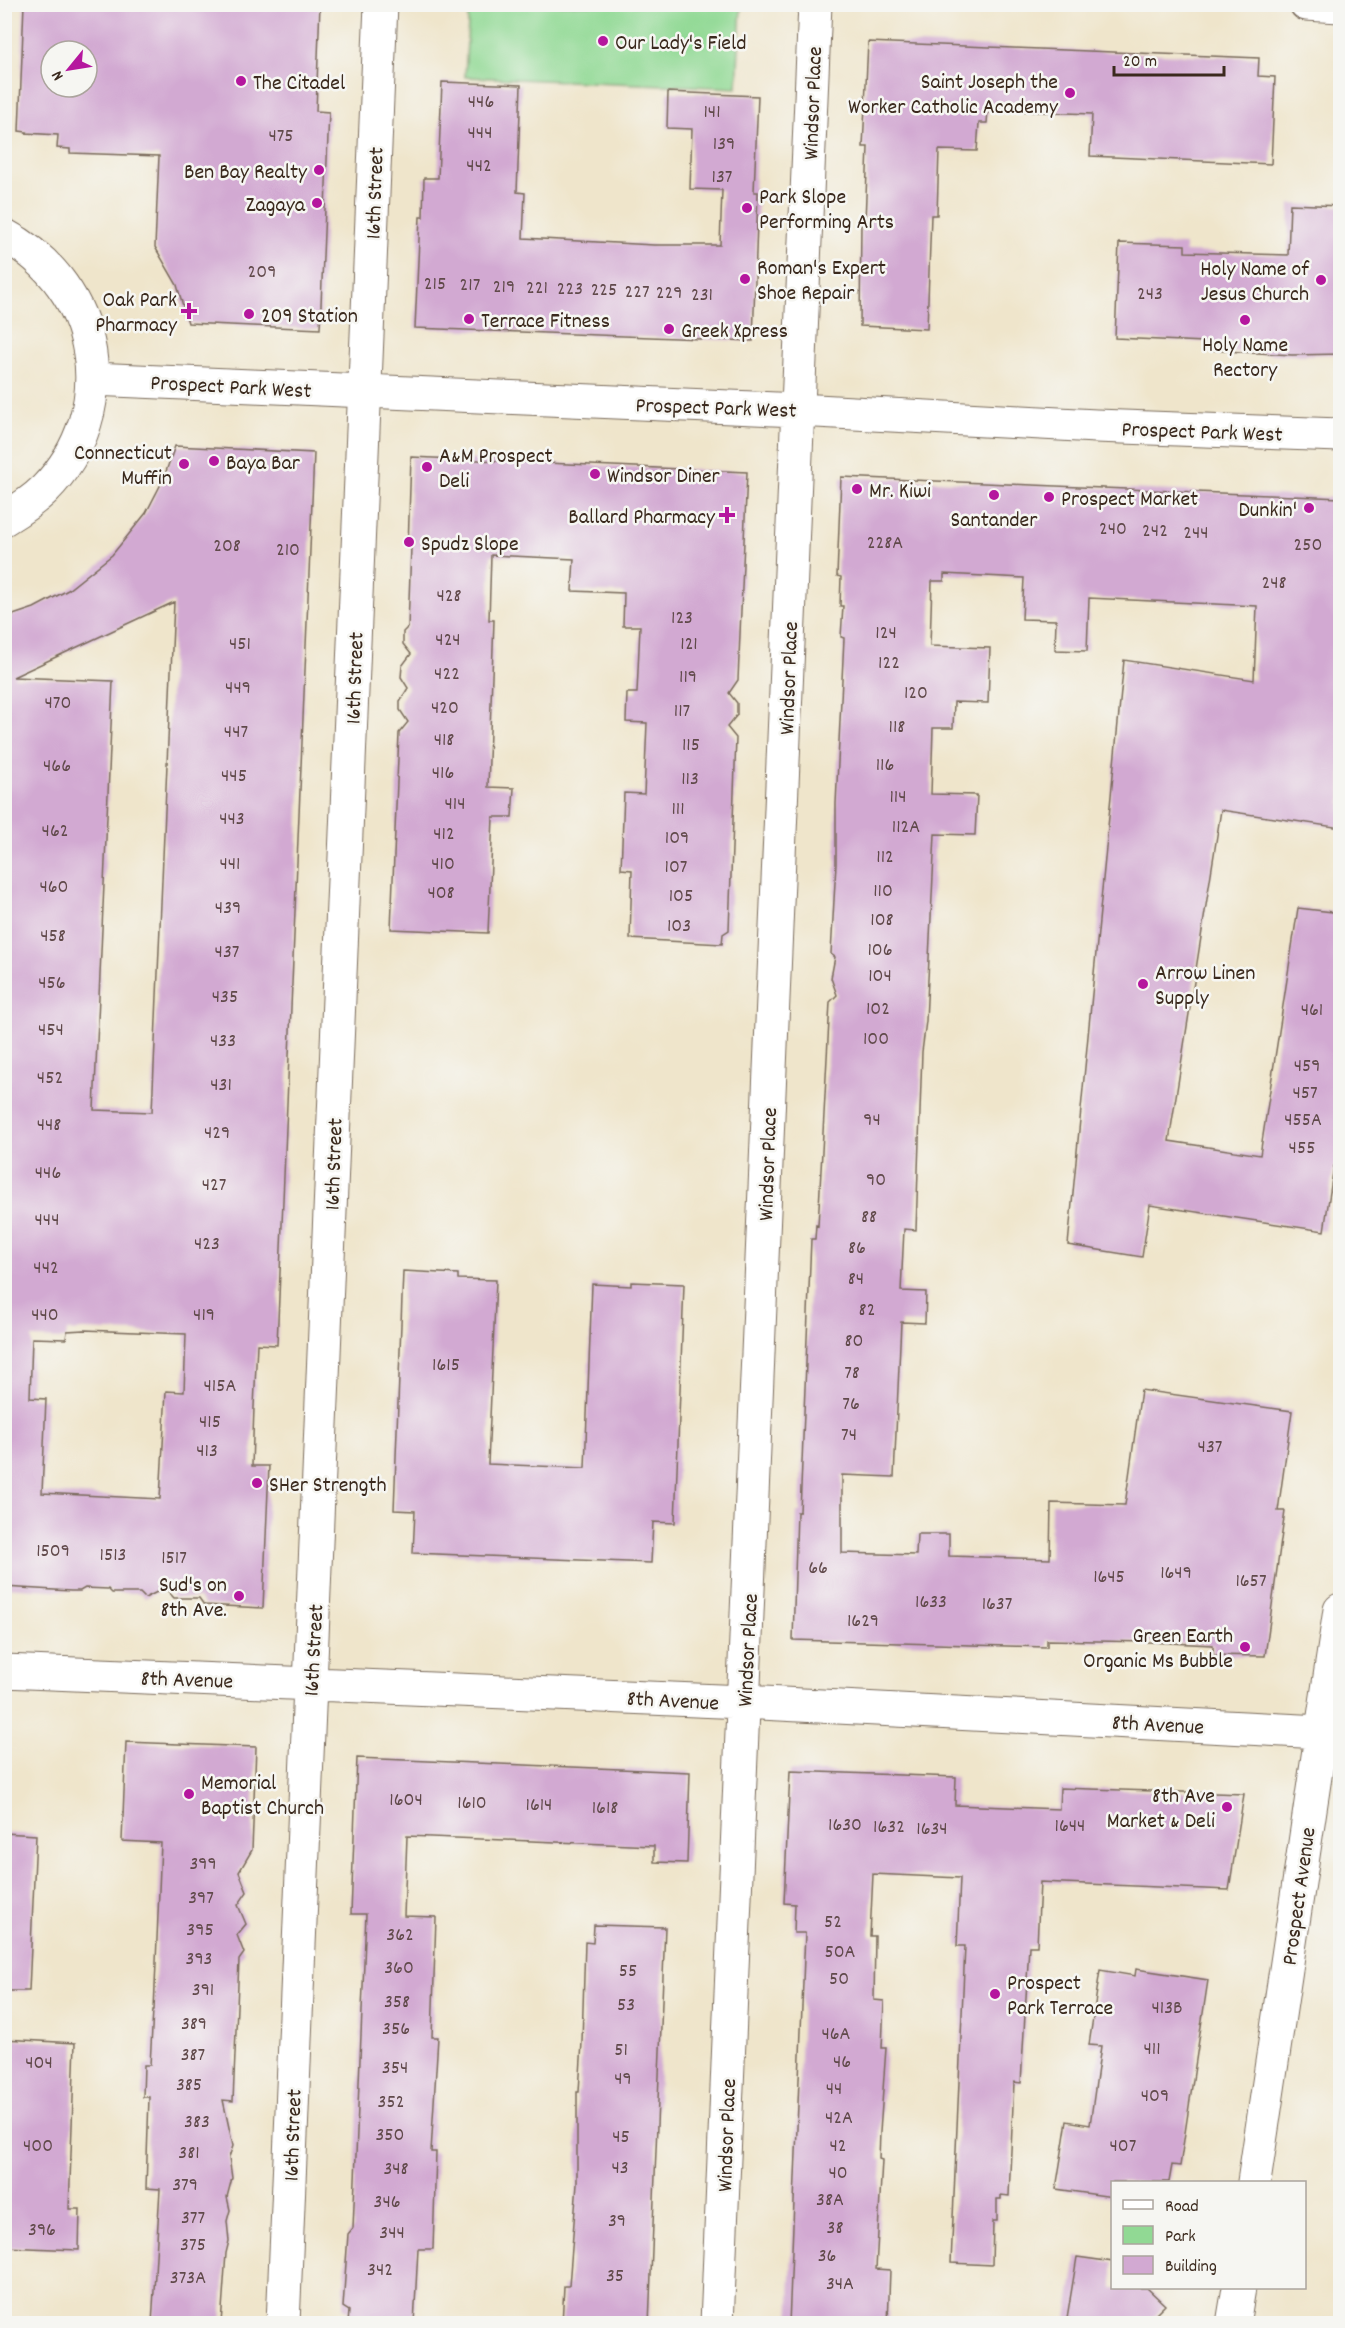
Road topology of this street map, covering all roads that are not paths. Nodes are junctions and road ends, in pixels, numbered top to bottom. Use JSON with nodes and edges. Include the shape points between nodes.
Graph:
{"nodes":[{"id":1,"x":381,"y":4,"type":"edge"},
{"id":2,"x":815,"y":4,"type":"edge"},
{"id":3,"x":1306,"y":4,"type":"edge"},
{"id":4,"x":1341,"y":6,"type":"edge"},
{"id":5,"x":4,"y":235,"type":"edge"},
{"id":6,"x":92,"y":379,"type":"junction"},
{"id":7,"x":365,"y":391,"type":"junction"},
{"id":8,"x":798,"y":410,"type":"junction"},
{"id":9,"x":1341,"y":435,"type":"edge"},
{"id":10,"x":4,"y":519,"type":"edge"},
{"id":11,"x":1341,"y":1610,"type":"edge"},
{"id":12,"x":4,"y":1671,"type":"edge"},
{"id":13,"x":310,"y":1683,"type":"junction"},
{"id":14,"x":743,"y":1702,"type":"junction"},
{"id":15,"x":1331,"y":1733,"type":"edge"},
{"id":16,"x":1254,"y":2181,"type":"edge"},
{"id":17,"x":1239,"y":2289,"type":"edge"},
{"id":18,"x":283,"y":2324,"type":"edge"},
{"id":19,"x":717,"y":2324,"type":"edge"},
{"id":20,"x":1233,"y":2324,"type":"edge"}],
"edges":[{"from":1,"to":7,"type":"street","name":"16th Street"},
{"from":2,"to":8,"type":"street","name":"Windsor Place"},
{"from":3,"to":4,"type":"street"},
{"from":5,"to":6,"type":"street","via":[[39,258],[74,302],[90,348]]},
{"from":6,"to":7,"type":"street","name":"Prospect Park West"},
{"from":6,"to":10,"type":"street","via":[[89,406],[75,450],[45,490]]},
{"from":7,"to":8,"type":"street","name":"Prospect Park West"},
{"from":7,"to":13,"type":"street","name":"16th Street"},
{"from":8,"to":9,"type":"street","name":"Prospect Park West"},
{"from":8,"to":14,"type":"street","name":"Windsor Place"},
{"from":11,"to":15,"type":"street","name":"Prospect Avenue"},
{"from":12,"to":13,"type":"street","name":"8th Avenue"},
{"from":13,"to":14,"type":"street","name":"8th Avenue"},
{"from":13,"to":18,"type":"street","name":"16th Street"},
{"from":14,"to":15,"type":"street","name":"8th Avenue"},
{"from":14,"to":19,"type":"street","name":"Windsor Place"},
{"from":15,"to":16,"type":"street","name":"Prospect Avenue"},
{"from":17,"to":20,"type":"street"}]}
